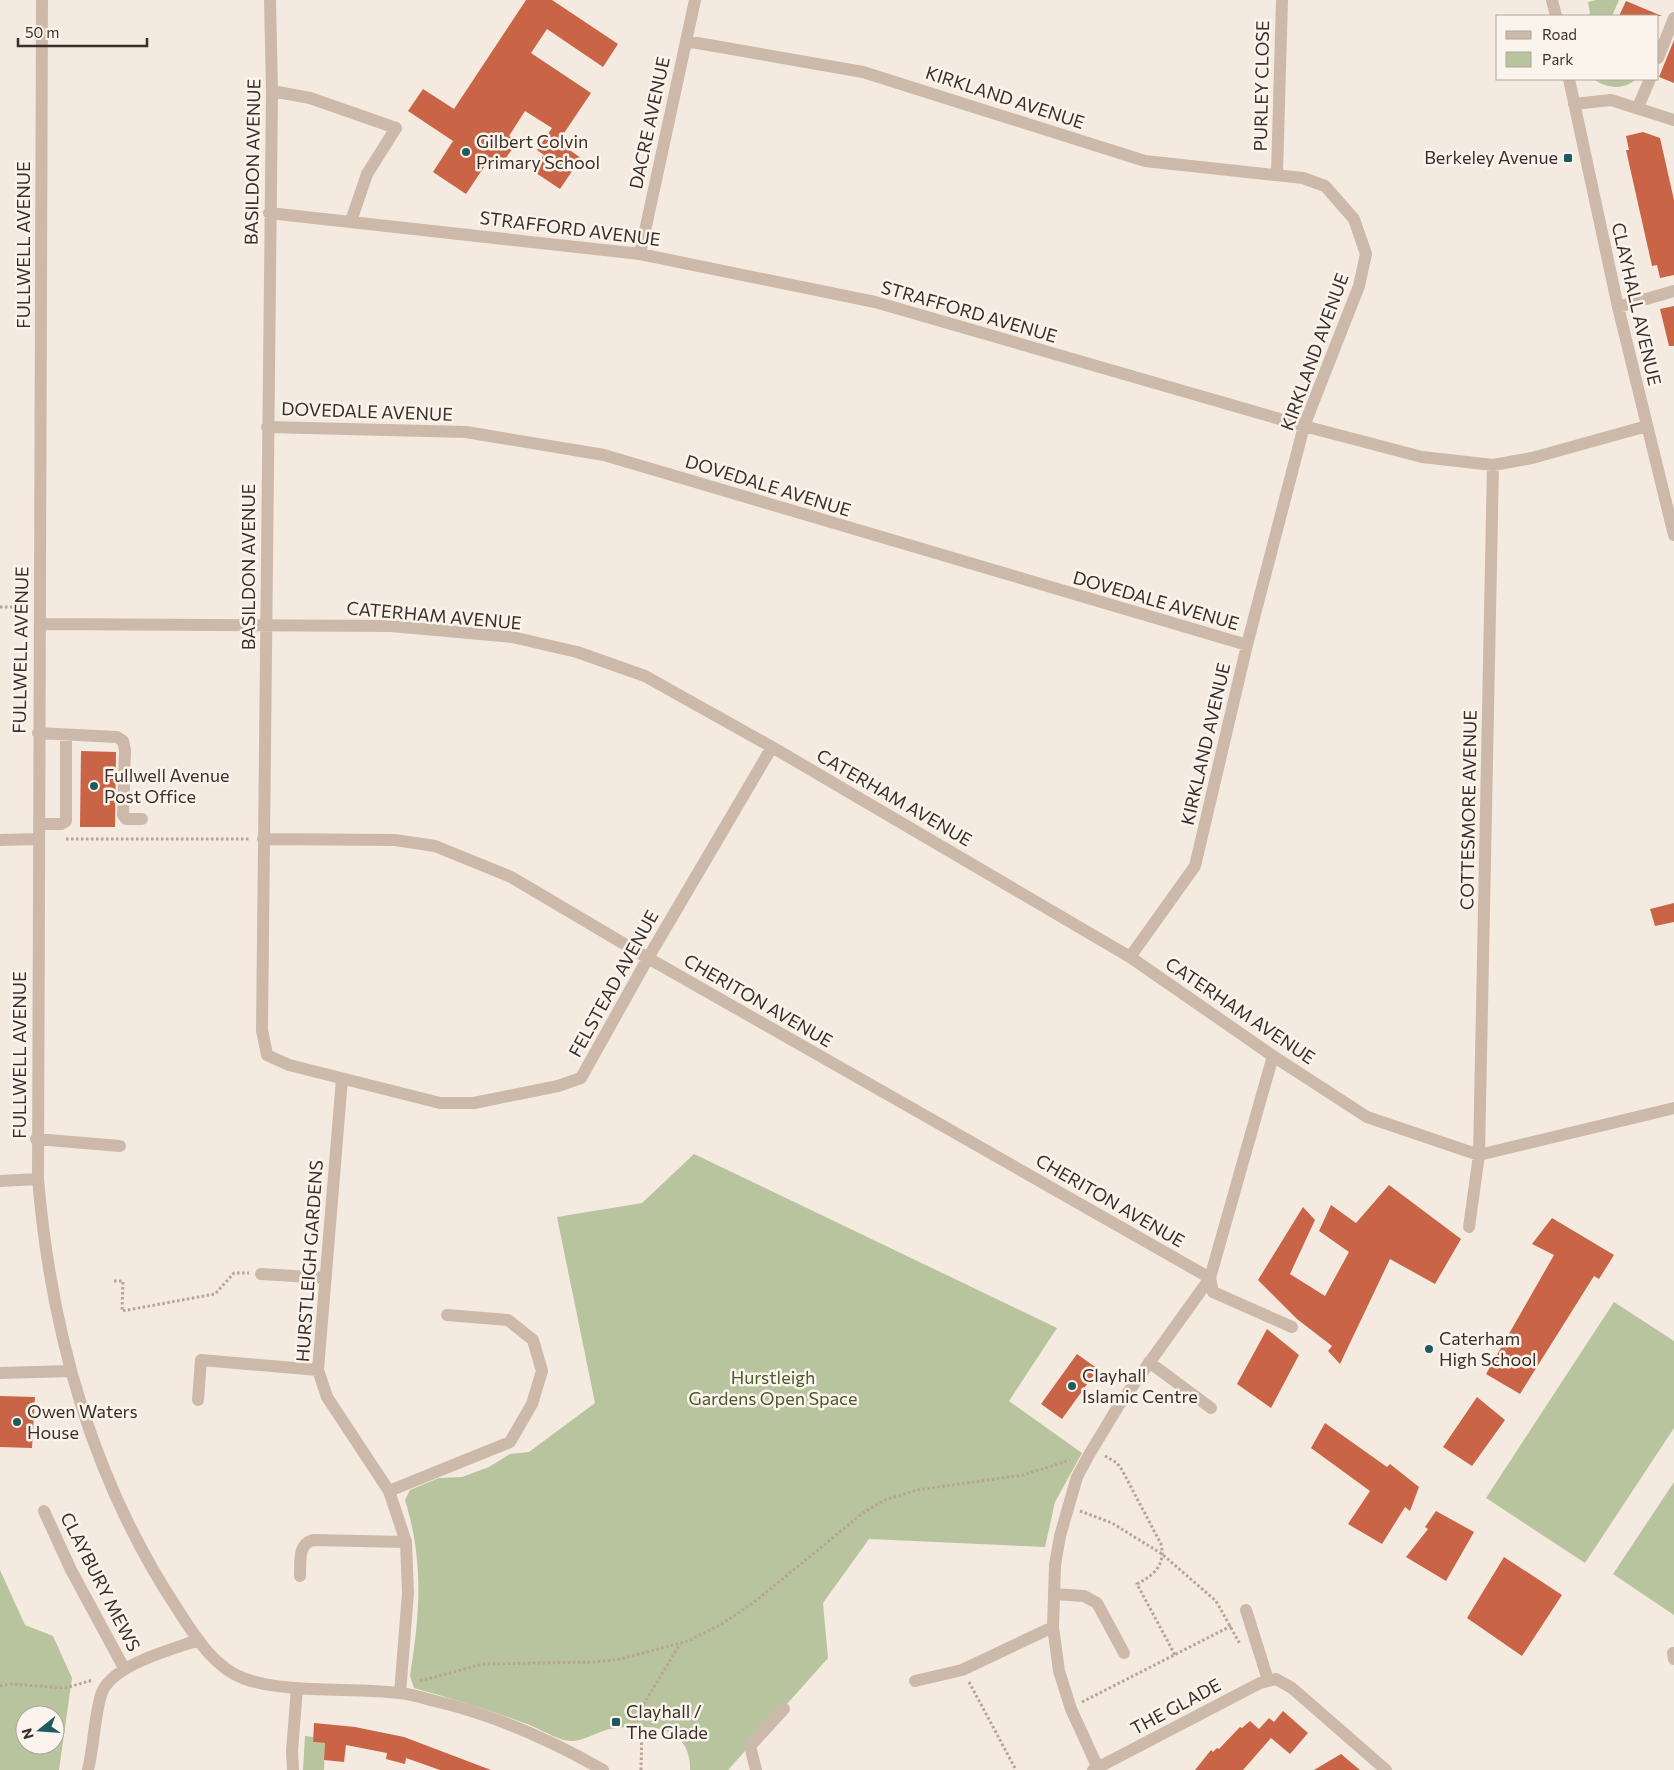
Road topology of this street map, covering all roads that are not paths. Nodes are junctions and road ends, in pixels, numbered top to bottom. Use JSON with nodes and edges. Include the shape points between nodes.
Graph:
{"nodes":[{"id":1,"x":42,"y":0,"type":"edge"},
{"id":2,"x":270,"y":0,"type":"edge"},
{"id":3,"x":694,"y":0,"type":"edge"},
{"id":4,"x":1282,"y":0,"type":"edge"},
{"id":5,"x":1552,"y":0,"type":"edge"},
{"id":6,"x":1556,"y":15,"type":"edge"},
{"id":7,"x":1674,"y":18,"type":"edge"},
{"id":8,"x":686,"y":41,"type":"junction"},
{"id":9,"x":1659,"y":56,"type":"edge"},
{"id":10,"x":1569,"y":80,"type":"edge"},
{"id":11,"x":1650,"y":80,"type":"edge"},
{"id":12,"x":272,"y":91,"type":"junction"},
{"id":13,"x":1574,"y":104,"type":"junction"},
{"id":14,"x":1638,"y":108,"type":"junction"},
{"id":15,"x":1674,"y":120,"type":"edge"},
{"id":16,"x":1277,"y":174,"type":"junction"},
{"id":17,"x":269,"y":213,"type":"junction"},
{"id":18,"x":352,"y":221,"type":"junction"},
{"id":19,"x":640,"y":254,"type":"junction"},
{"id":20,"x":1674,"y":291,"type":"edge"},
{"id":21,"x":1618,"y":307,"type":"junction"},
{"id":22,"x":1304,"y":426,"type":"junction"},
{"id":23,"x":1647,"y":426,"type":"junction"},
{"id":24,"x":267,"y":427,"type":"junction"},
{"id":25,"x":1494,"y":465,"type":"junction"},
{"id":26,"x":1674,"y":535,"type":"edge"},
{"id":27,"x":40,"y":624,"type":"junction"},
{"id":28,"x":266,"y":624,"type":"junction"},
{"id":29,"x":1246,"y":645,"type":"junction"},
{"id":30,"x":38,"y":733,"type":"junction"},
{"id":31,"x":66,"y":736,"type":"junction"},
{"id":32,"x":772,"y":747,"type":"junction"},
{"id":33,"x":142,"y":819,"type":"dead end"},
{"id":34,"x":38,"y":824,"type":"junction"},
{"id":35,"x":39,"y":838,"type":"junction"},
{"id":36,"x":263,"y":839,"type":"junction"},
{"id":37,"x":0,"y":840,"type":"edge"},
{"id":38,"x":1130,"y":957,"type":"junction"},
{"id":39,"x":648,"y":958,"type":"junction"},
{"id":40,"x":1273,"y":1056,"type":"junction"},
{"id":41,"x":342,"y":1079,"type":"junction"},
{"id":42,"x":1674,"y":1108,"type":"edge"},
{"id":43,"x":36,"y":1139,"type":"junction"},
{"id":44,"x":120,"y":1146,"type":"dead end"},
{"id":45,"x":1479,"y":1155,"type":"junction"},
{"id":46,"x":38,"y":1179,"type":"junction"},
{"id":47,"x":0,"y":1182,"type":"edge"},
{"id":48,"x":1469,"y":1228,"type":"dead end"},
{"id":49,"x":261,"y":1274,"type":"road end"},
{"id":50,"x":326,"y":1278,"type":"junction"},
{"id":51,"x":1210,"y":1278,"type":"junction"},
{"id":52,"x":447,"y":1315,"type":"dead end"},
{"id":53,"x":1292,"y":1327,"type":"dead end"},
{"id":54,"x":1149,"y":1362,"type":"junction"},
{"id":55,"x":318,"y":1370,"type":"junction"},
{"id":56,"x":70,"y":1371,"type":"junction"},
{"id":57,"x":0,"y":1373,"type":"edge"},
{"id":58,"x":198,"y":1400,"type":"dead end"},
{"id":59,"x":1211,"y":1408,"type":"dead end"},
{"id":60,"x":389,"y":1492,"type":"junction"},
{"id":61,"x":44,"y":1511,"type":"dead end"},
{"id":62,"x":406,"y":1542,"type":"junction"},
{"id":63,"x":300,"y":1576,"type":"dead end"},
{"id":64,"x":1054,"y":1594,"type":"junction"},
{"id":65,"x":1246,"y":1610,"type":"dead end"},
{"id":66,"x":1053,"y":1627,"type":"junction"},
{"id":67,"x":198,"y":1640,"type":"junction"},
{"id":68,"x":1124,"y":1654,"type":"dead end"},
{"id":69,"x":124,"y":1668,"type":"junction"},
{"id":70,"x":1272,"y":1680,"type":"junction"},
{"id":71,"x":915,"y":1681,"type":"dead end"},
{"id":72,"x":296,"y":1688,"type":"junction"},
{"id":73,"x":400,"y":1693,"type":"junction"},
{"id":74,"x":784,"y":1709,"type":"dead end"},
{"id":75,"x":1095,"y":1769,"type":"edge"},
{"id":76,"x":88,"y":1770,"type":"edge"},
{"id":77,"x":293,"y":1770,"type":"edge"},
{"id":78,"x":603,"y":1770,"type":"edge"},
{"id":79,"x":756,"y":1770,"type":"edge"},
{"id":80,"x":1386,"y":1770,"type":"edge"}],
"edges":[{"from":1,"to":27,"type":"street","name":"FULLWELL AVENUE"},
{"from":2,"to":12,"type":"street","name":"BASILDON AVENUE"},
{"from":3,"to":8,"type":"street","name":"DACRE AVENUE"},
{"from":4,"to":16,"type":"street","name":"PURLEY CLOSE"},
{"from":5,"to":6,"type":"street"},
{"from":7,"to":9,"type":"street"},
{"from":8,"to":16,"type":"street","name":"KIRKLAND AVENUE","via":[[863,72],[1144,161]]},
{"from":8,"to":19,"type":"street","name":"DACRE AVENUE"},
{"from":10,"to":13,"type":"street","name":"CLAYHALL AVENUE"},
{"from":11,"to":14,"type":"street"},
{"from":12,"to":17,"type":"street","name":"BASILDON AVENUE"},
{"from":12,"to":18,"type":"street","via":[[310,98],[396,128],[367,174]]},
{"from":13,"to":14,"type":"street","via":[[1611,100]]},
{"from":13,"to":21,"type":"street","name":"CLAYHALL AVENUE"},
{"from":14,"to":15,"type":"street"},
{"from":16,"to":22,"type":"street","name":"KIRKLAND AVENUE","via":[[1325,186],[1354,219],[1366,254],[1359,286]]},
{"from":17,"to":18,"type":"street","name":"STRAFFORD AVENUE"},
{"from":17,"to":24,"type":"street","name":"BASILDON AVENUE"},
{"from":18,"to":19,"type":"street","name":"STRAFFORD AVENUE"},
{"from":19,"to":22,"type":"street","name":"STRAFFORD AVENUE","via":[[874,302]]},
{"from":20,"to":21,"type":"street"},
{"from":21,"to":23,"type":"street","name":"CLAYHALL AVENUE"},
{"from":22,"to":25,"type":"street","name":"STRAFFORD AVENUE","via":[[1422,457]]},
{"from":22,"to":29,"type":"street","name":"KIRKLAND AVENUE"},
{"from":23,"to":25,"type":"street","name":"STRAFFORD AVENUE","via":[[1532,458]]},
{"from":23,"to":26,"type":"street","name":"CLAYHALL AVENUE"},
{"from":24,"to":28,"type":"street","name":"BASILDON AVENUE"},
{"from":24,"to":29,"type":"street","name":"DOVEDALE AVENUE","via":[[466,432],[604,455]]},
{"from":25,"to":45,"type":"street","name":"COTTESMORE AVENUE"},
{"from":27,"to":28,"type":"street","name":"CATERHAM AVENUE"},
{"from":27,"to":30,"type":"street","name":"FULLWELL AVENUE"},
{"from":28,"to":32,"type":"street","name":"CATERHAM AVENUE","via":[[391,626],[512,638],[577,652],[644,676]]},
{"from":28,"to":36,"type":"street","name":"BASILDON AVENUE"},
{"from":29,"to":38,"type":"street","name":"KIRKLAND AVENUE","via":[[1195,866]]},
{"from":30,"to":31,"type":"street"},
{"from":30,"to":34,"type":"street","name":"FULLWELL AVENUE"},
{"from":31,"to":33,"type":"street","via":[[117,737],[123,742],[123,815],[126,819]]},
{"from":31,"to":34,"type":"street","via":[[66,820],[61,824]]},
{"from":32,"to":38,"type":"street","name":"CATERHAM AVENUE"},
{"from":32,"to":39,"type":"street","name":"FELSTEAD AVENUE"},
{"from":34,"to":35,"type":"street","name":"FULLWELL AVENUE"},
{"from":35,"to":37,"type":"street"},
{"from":35,"to":43,"type":"street","name":"FULLWELL AVENUE"},
{"from":36,"to":39,"type":"street","name":"CHERITON AVENUE","via":[[395,840],[435,846],[511,877]]},
{"from":36,"to":41,"type":"street","name":"BASILDON AVENUE","via":[[262,1030],[267,1055],[289,1065]]},
{"from":38,"to":40,"type":"street","name":"CATERHAM AVENUE"},
{"from":39,"to":41,"type":"street","name":"FELSTEAD AVENUE","via":[[581,1078],[558,1086],[474,1103],[440,1103]]},
{"from":39,"to":51,"type":"street","name":"CHERITON AVENUE"},
{"from":40,"to":45,"type":"street","name":"CATERHAM AVENUE","via":[[1367,1117]]},
{"from":40,"to":51,"type":"street"},
{"from":41,"to":50,"type":"street","name":"HURSTLEIGH GARDENS"},
{"from":42,"to":45,"type":"street"},
{"from":43,"to":44,"type":"street"},
{"from":43,"to":46,"type":"street","name":"FULLWELL AVENUE"},
{"from":45,"to":48,"type":"street","name":"COTTESMORE AVENUE"},
{"from":46,"to":47,"type":"street"},
{"from":46,"to":56,"type":"street","name":"FULLWELL AVENUE","via":[[48,1269],[59,1332]]},
{"from":49,"to":50,"type":"street"},
{"from":50,"to":55,"type":"street","name":"HURSTLEIGH GARDENS"},
{"from":51,"to":53,"type":"street","via":[[1213,1292]]},
{"from":51,"to":54,"type":"street"},
{"from":52,"to":60,"type":"street","via":[[508,1320],[533,1340],[542,1371],[532,1404],[510,1442]]},
{"from":54,"to":59,"type":"street"},
{"from":54,"to":64,"type":"street","via":[[1077,1477],[1060,1536]]},
{"from":55,"to":58,"type":"street","via":[[202,1360]]},
{"from":55,"to":60,"type":"street","name":"HURSTLEIGH GARDENS","via":[[327,1397]]},
{"from":56,"to":57,"type":"street"},
{"from":56,"to":67,"type":"street","name":"FULLWELL AVENUE","via":[[85,1423],[104,1470],[157,1578]]},
{"from":60,"to":62,"type":"street","name":"HURSTLEIGH GARDENS"},
{"from":61,"to":69,"type":"street","name":"CLAYBURY MEWS","via":[[71,1570]]},
{"from":62,"to":63,"type":"street","via":[[307,1542],[302,1546]]},
{"from":62,"to":73,"type":"street","name":"HURSTLEIGH GARDENS","via":[[408,1593]]},
{"from":64,"to":66,"type":"street"},
{"from":64,"to":68,"type":"street","via":[[1084,1596],[1097,1602]]},
{"from":65,"to":70,"type":"street"},
{"from":66,"to":71,"type":"street","via":[[962,1670]]},
{"from":66,"to":75,"type":"street","via":[[1059,1671]]},
{"from":67,"to":69,"type":"street"},
{"from":67,"to":72,"type":"street","name":"FULLWELL AVENUE","via":[[222,1665],[245,1678]]},
{"from":69,"to":76,"type":"street","via":[[108,1680],[102,1694]]},
{"from":70,"to":75,"type":"street","name":"THE GLADE"},
{"from":70,"to":80,"type":"street","via":[[1292,1688]]},
{"from":72,"to":73,"type":"street","name":"FULLWELL AVENUE"},
{"from":72,"to":77,"type":"street"},
{"from":73,"to":78,"type":"street","name":"FULLWELL AVENUE","via":[[469,1709],[531,1734]]},
{"from":74,"to":79,"type":"street","via":[[750,1746]]}]}
